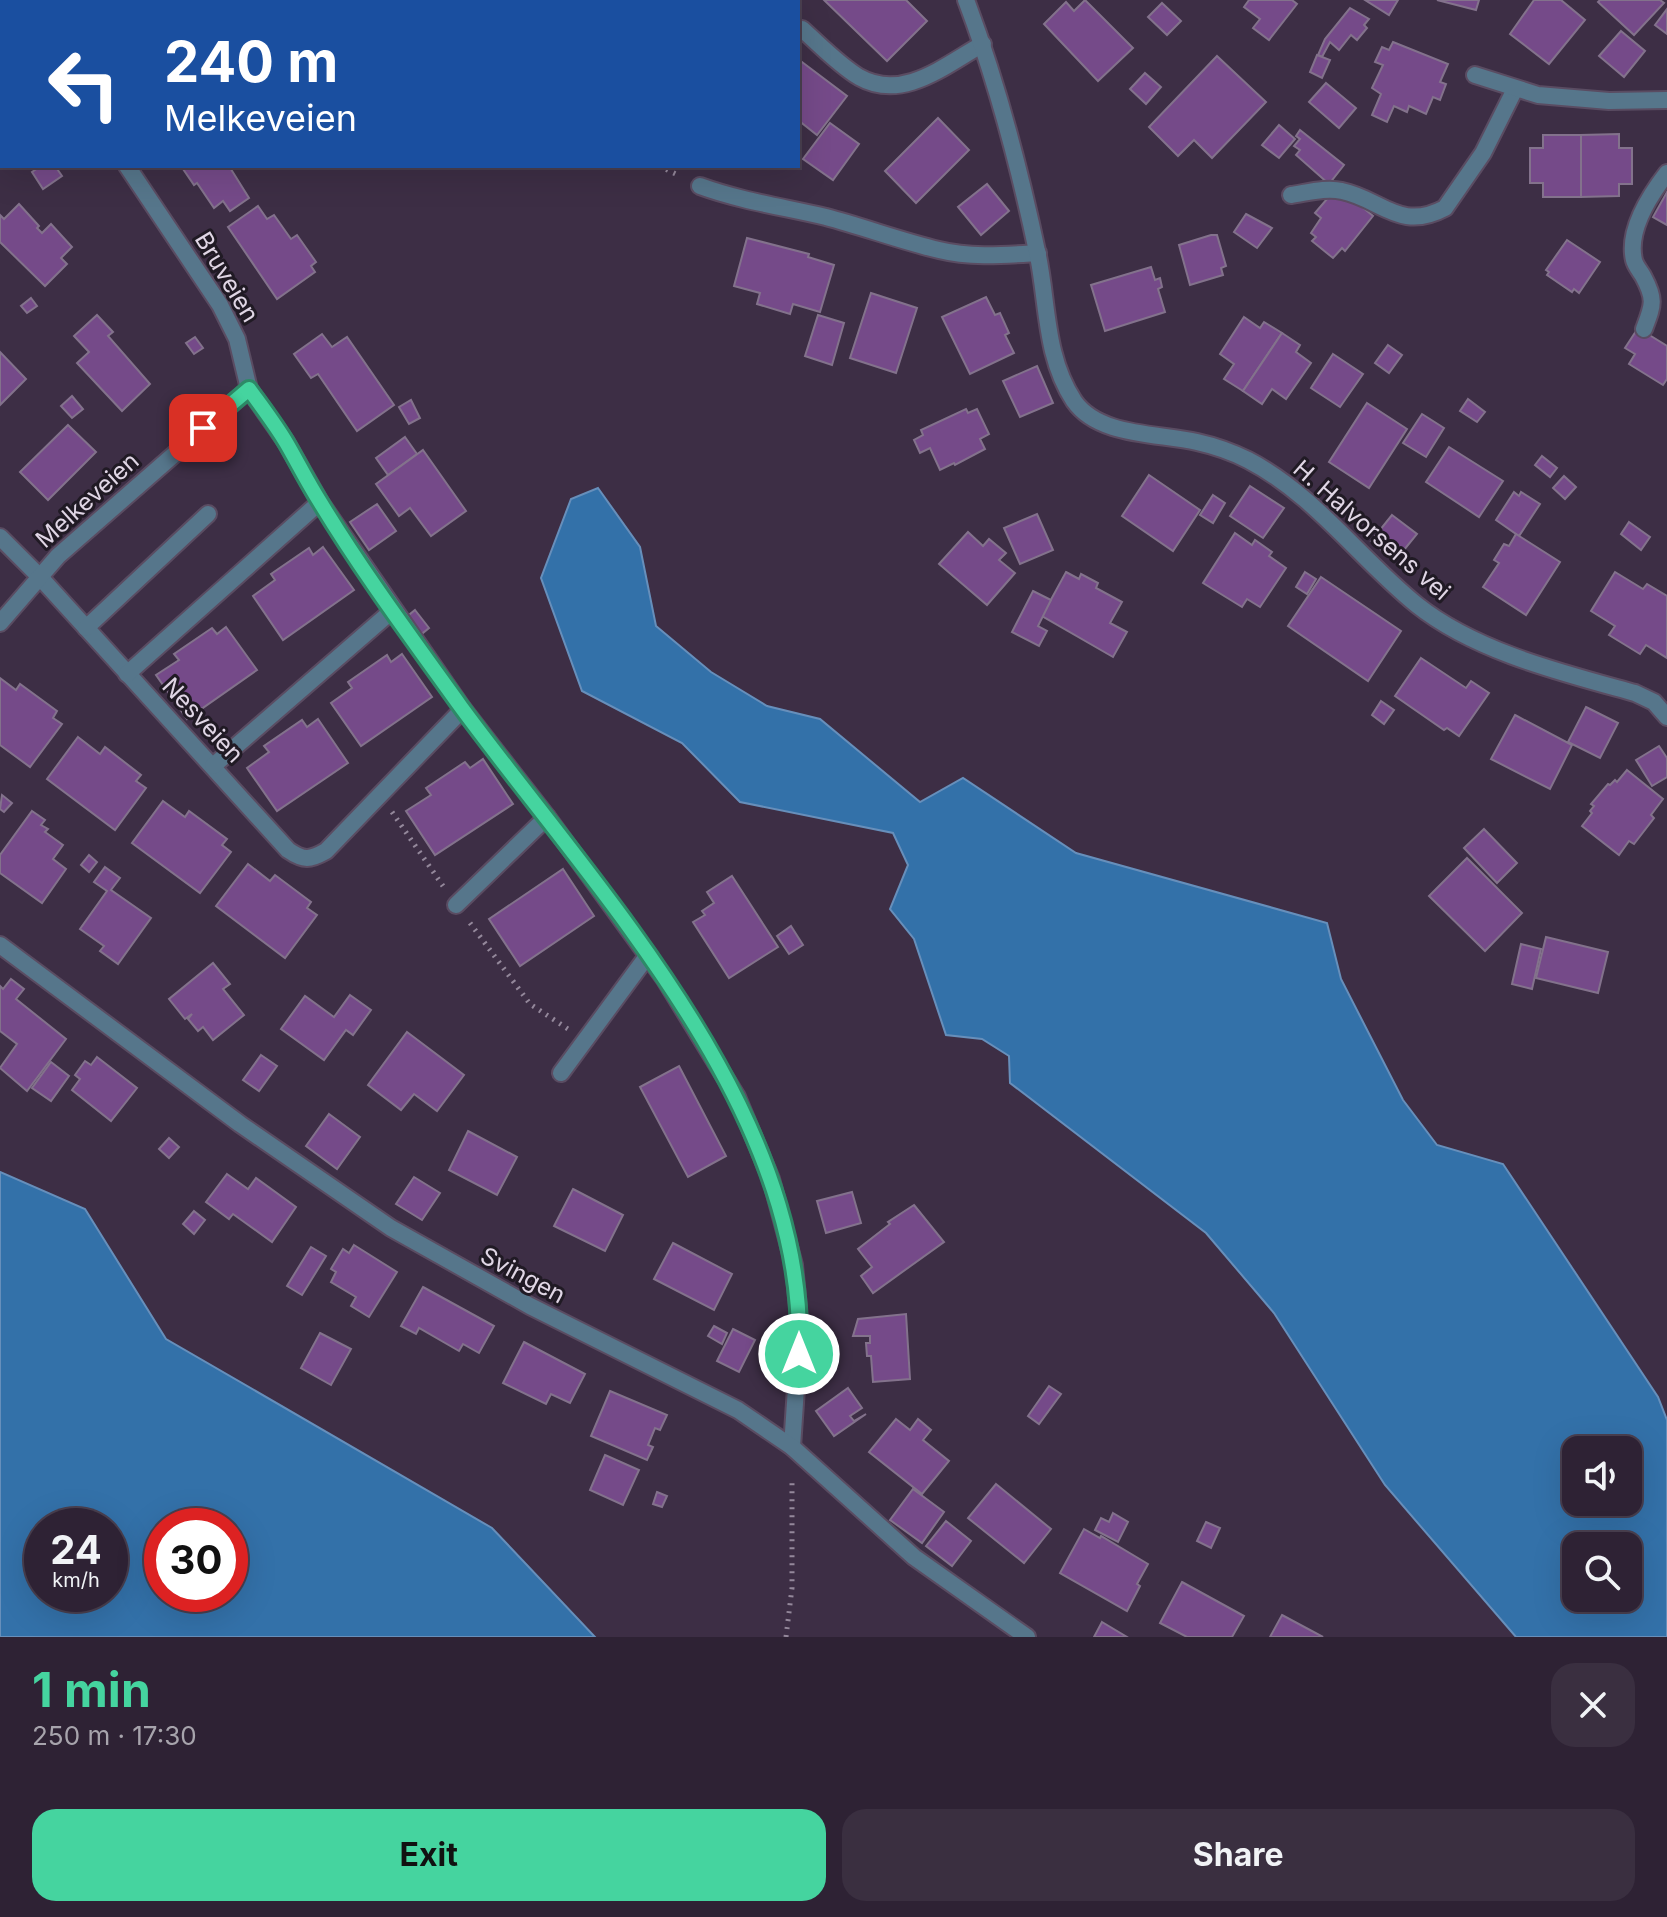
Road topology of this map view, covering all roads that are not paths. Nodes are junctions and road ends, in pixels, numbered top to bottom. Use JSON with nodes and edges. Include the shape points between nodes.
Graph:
{"nodes":[{"id":1,"x":966,"y":0,"type":"edge"},
{"id":2,"x":802,"y":29,"type":"dead end"},
{"id":3,"x":983,"y":44,"type":"junction"},
{"id":4,"x":1475,"y":75,"type":"dead end"},
{"id":5,"x":1515,"y":89,"type":"junction"},
{"id":6,"x":1667,"y":100,"type":"edge"},
{"id":7,"x":128,"y":168,"type":"edge"},
{"id":8,"x":1667,"y":173,"type":"edge"},
{"id":9,"x":700,"y":186,"type":"dead end"},
{"id":10,"x":1291,"y":195,"type":"dead end"},
{"id":11,"x":1038,"y":253,"type":"junction"},
{"id":12,"x":1644,"y":329,"type":"dead end"},
{"id":13,"x":249,"y":389,"type":"junction"},
{"id":14,"x":320,"y":502,"type":"junction"},
{"id":15,"x":208,"y":514,"type":"dead end"},
{"id":16,"x":0,"y":537,"type":"edge"},
{"id":17,"x":39,"y":576,"type":"junction"},
{"id":18,"x":393,"y":610,"type":"junction"},
{"id":19,"x":0,"y":623,"type":"edge"},
{"id":20,"x":86,"y":628,"type":"junction"},
{"id":21,"x":127,"y":674,"type":"junction"},
{"id":22,"x":463,"y":709,"type":"junction"},
{"id":23,"x":1667,"y":717,"type":"edge"},
{"id":24,"x":213,"y":766,"type":"junction"},
{"id":25,"x":547,"y":817,"type":"junction"},
{"id":26,"x":456,"y":905,"type":"road end"},
{"id":27,"x":0,"y":945,"type":"edge"},
{"id":28,"x":648,"y":955,"type":"junction"},
{"id":29,"x":561,"y":1073,"type":"dead end"},
{"id":30,"x":792,"y":1447,"type":"junction"},
{"id":31,"x":1027,"y":1637,"type":"edge"}],
"edges":[{"from":1,"to":3,"type":"street","name":"H. Halvorsens vei"},
{"from":2,"to":3,"type":"street","via":[[853,72],[882,86],[915,82]]},
{"from":3,"to":11,"type":"street","name":"H. Halvorsens vei"},
{"from":4,"to":5,"type":"street"},
{"from":5,"to":6,"type":"street","via":[[1567,98]]},
{"from":5,"to":10,"type":"street","via":[[1483,153],[1437,212],[1404,215],[1343,191]]},
{"from":7,"to":13,"type":"street","name":"Bruveien","via":[[220,305],[237,339]]},
{"from":8,"to":12,"type":"street","via":[[1638,222],[1633,245],[1634,261],[1652,293]]},
{"from":9,"to":11,"type":"street","via":[[941,251]]},
{"from":11,"to":23,"type":"street","name":"H. Halvorsens vei","via":[[1058,370],[1082,411],[1110,426],[1221,448],[1248,460],[1307,502],[1417,605],[1446,625],[1497,649],[1635,693],[1654,702]]},
{"from":13,"to":14,"type":"street","name":"Bruveien"},
{"from":13,"to":17,"type":"street","name":"Melkeveien"},
{"from":14,"to":18,"type":"street","name":"Bruveien"},
{"from":14,"to":21,"type":"street"},
{"from":15,"to":20,"type":"street"},
{"from":16,"to":17,"type":"street","name":"Nesveien"},
{"from":17,"to":19,"type":"street","name":"Melkeveien"},
{"from":17,"to":20,"type":"street","name":"Nesveien"},
{"from":18,"to":22,"type":"street","name":"Bruveien"},
{"from":18,"to":24,"type":"street"},
{"from":20,"to":21,"type":"street","name":"Nesveien"},
{"from":21,"to":24,"type":"street","name":"Nesveien"},
{"from":22,"to":24,"type":"street","name":"Nesveien","via":[[326,851],[311,859],[288,850]]},
{"from":22,"to":25,"type":"street","name":"Bruveien"},
{"from":25,"to":26,"type":"street"},
{"from":25,"to":28,"type":"street","name":"Bruveien"},
{"from":27,"to":30,"type":"street","name":"Svingen","via":[[240,1124],[391,1228],[530,1306],[738,1410]]},
{"from":28,"to":29,"type":"street"},
{"from":28,"to":30,"type":"street","name":"Bruveien","via":[[737,1097],[771,1179],[798,1295],[799,1379]]},
{"from":30,"to":31,"type":"street","name":"Svingen","via":[[914,1557]]}]}
